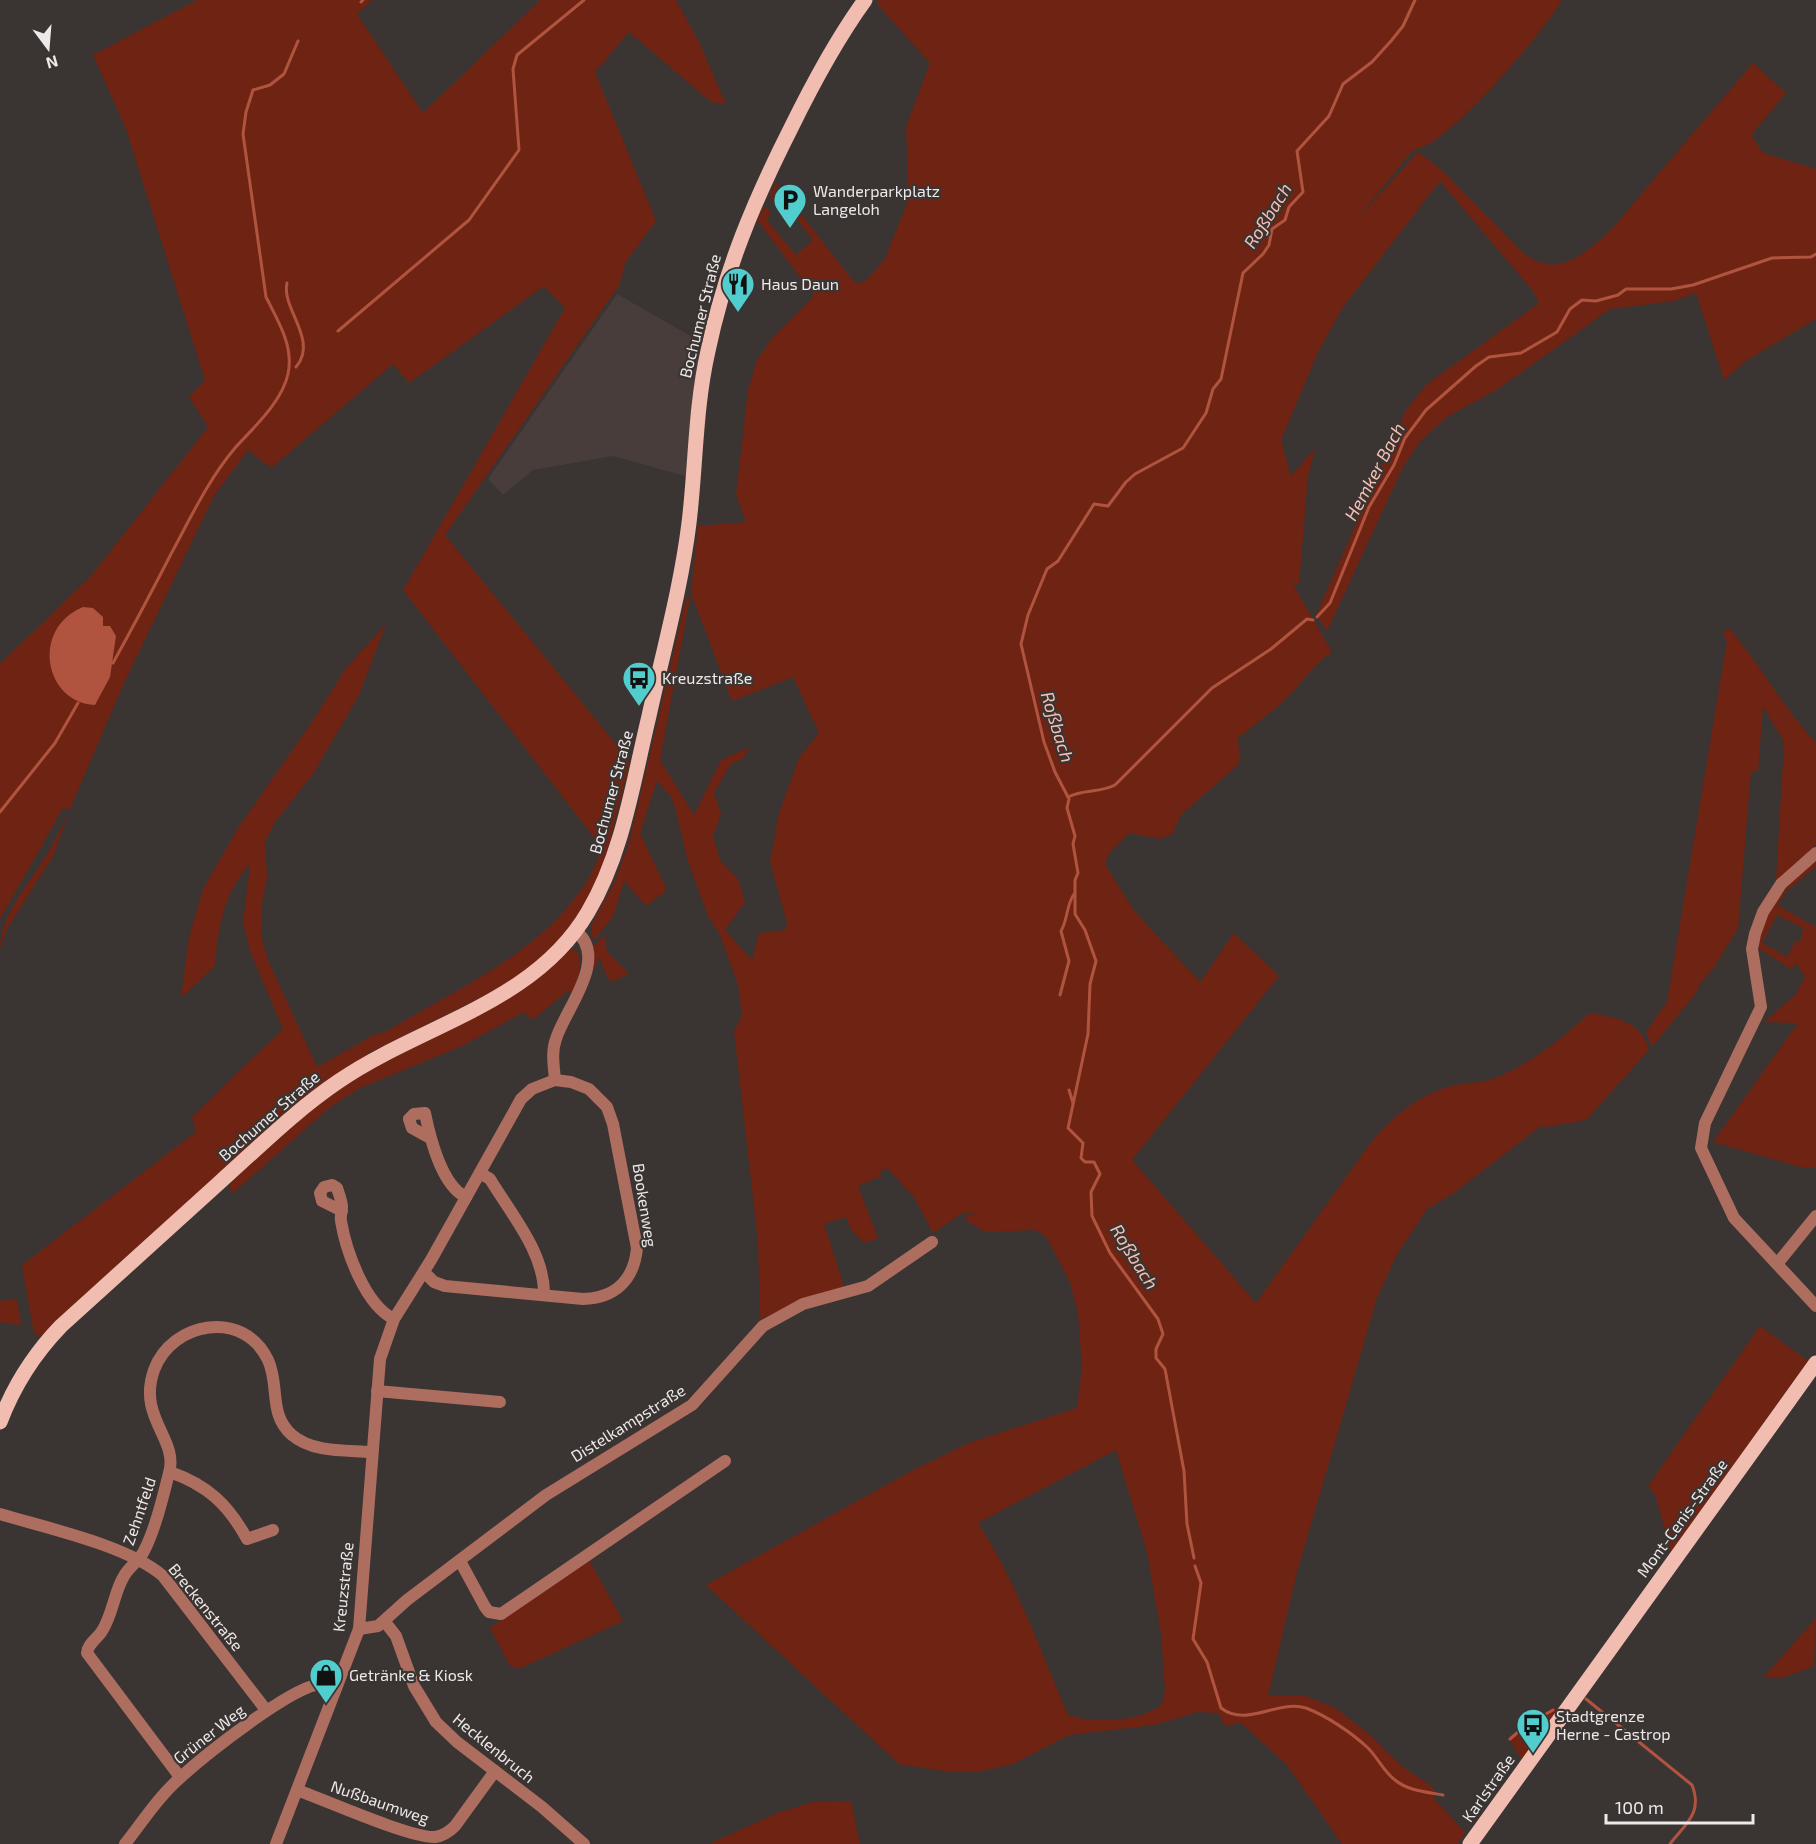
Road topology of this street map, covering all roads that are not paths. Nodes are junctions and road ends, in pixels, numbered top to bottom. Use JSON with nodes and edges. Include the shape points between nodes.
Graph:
{"nodes":[{"id":1,"x":865,"y":0,"type":"edge"},
{"id":2,"x":1816,"y":853,"type":"edge"},
{"id":3,"x":576,"y":931,"type":"junction"},
{"id":4,"x":555,"y":1080,"type":"junction"},
{"id":5,"x":430,"y":1138,"type":"dead end"},
{"id":6,"x":480,"y":1173,"type":"junction"},
{"id":7,"x":466,"y":1197,"type":"junction"},
{"id":8,"x":342,"y":1211,"type":"dead end"},
{"id":9,"x":1816,"y":1216,"type":"edge"},
{"id":10,"x":932,"y":1242,"type":"dead end"},
{"id":11,"x":1776,"y":1264,"type":"junction"},
{"id":12,"x":424,"y":1272,"type":"junction"},
{"id":13,"x":544,"y":1295,"type":"junction"},
{"id":14,"x":1816,"y":1306,"type":"edge"},
{"id":15,"x":394,"y":1319,"type":"junction"},
{"id":16,"x":1816,"y":1363,"type":"edge"},
{"id":17,"x":377,"y":1390,"type":"junction"},
{"id":18,"x":500,"y":1402,"type":"dead end"},
{"id":19,"x":0,"y":1422,"type":"edge"},
{"id":20,"x":371,"y":1452,"type":"junction"},
{"id":21,"x":725,"y":1461,"type":"dead end"},
{"id":22,"x":170,"y":1472,"type":"junction"},
{"id":23,"x":0,"y":1514,"type":"edge"},
{"id":24,"x":273,"y":1530,"type":"dead end"},
{"id":25,"x":138,"y":1560,"type":"junction"},
{"id":26,"x":460,"y":1561,"type":"junction"},
{"id":27,"x":385,"y":1622,"type":"junction"},
{"id":28,"x":359,"y":1629,"type":"junction"},
{"id":29,"x":336,"y":1688,"type":"junction"},
{"id":30,"x":1577,"y":1695,"type":"joint"},
{"id":31,"x":266,"y":1710,"type":"junction"},
{"id":32,"x":495,"y":1771,"type":"junction"},
{"id":33,"x":180,"y":1777,"type":"junction"},
{"id":34,"x":297,"y":1790,"type":"junction"},
{"id":35,"x":125,"y":1844,"type":"edge"},
{"id":36,"x":276,"y":1844,"type":"edge"},
{"id":37,"x":584,"y":1844,"type":"edge"},
{"id":38,"x":1470,"y":1844,"type":"edge"}],
"edges":[{"from":1,"to":3,"type":"main road","name":"Bochumer Straße","via":[[824,63],[733,253],[698,402],[684,560],[637,768],[612,861],[597,897]]},
{"from":2,"to":11,"type":"street","via":[[1781,884],[1759,923],[1752,949],[1761,1007],[1705,1123],[1701,1148],[1734,1218]]},
{"from":3,"to":4,"type":"street","via":[[586,950],[587,965],[579,995],[557,1035],[553,1052]]},
{"from":3,"to":19,"type":"main road","name":"Bochumer Straße","via":[[522,982],[338,1081],[285,1124],[55,1332],[16,1384]]},
{"from":4,"to":6,"type":"street","name":"Kreuzstraße","via":[[532,1089],[521,1099]]},
{"from":4,"to":13,"type":"street","name":"Bookenweg","via":[[589,1089],[611,1115],[637,1248],[630,1276],[609,1294],[583,1299]]},
{"from":5,"to":7,"type":"street","via":[[450,1184]]},
{"from":6,"to":7,"type":"street","name":"Kreuzstraße"},
{"from":6,"to":13,"type":"street","via":[[490,1179],[536,1254]]},
{"from":7,"to":12,"type":"street","name":"Kreuzstraße"},
{"from":8,"to":15,"type":"street","via":[[348,1247],[371,1300]]},
{"from":9,"to":11,"type":"street"},
{"from":10,"to":26,"type":"street","name":"Distelkampstraße","via":[[868,1286],[803,1304],[763,1326],[692,1405],[546,1495]]},
{"from":11,"to":14,"type":"street"},
{"from":12,"to":13,"type":"street","name":"Bookenweg","via":[[445,1286]]},
{"from":12,"to":15,"type":"street","name":"Kreuzstraße"},
{"from":15,"to":17,"type":"street","name":"Kreuzstraße","via":[[380,1359]]},
{"from":16,"to":30,"type":"main road","name":"Mont-Cenis-Straße"},
{"from":17,"to":18,"type":"street"},
{"from":17,"to":20,"type":"street","name":"Kreuzstraße"},
{"from":20,"to":22,"type":"street","name":"Zehntfeld","via":[[324,1449],[293,1436],[277,1413],[271,1371],[260,1348],[238,1331],[209,1326],[189,1332],[166,1350],[151,1381],[152,1414],[171,1453]]},
{"from":20,"to":28,"type":"street","name":"Kreuzstraße"},
{"from":21,"to":26,"type":"street","via":[[501,1614],[485,1607]]},
{"from":22,"to":24,"type":"street","name":"Zehntfeld","via":[[211,1491],[247,1539]]},
{"from":22,"to":25,"type":"street","name":"Zehntfeld"},
{"from":23,"to":25,"type":"street","name":"Breckenstraße"},
{"from":25,"to":31,"type":"street","name":"Breckenstraße","via":[[162,1576]]},
{"from":25,"to":33,"type":"street","name":"Zehntfeld","via":[[124,1576],[112,1612],[88,1648],[87,1656]]},
{"from":26,"to":27,"type":"street","name":"Distelkampstraße","via":[[407,1600]]},
{"from":27,"to":28,"type":"street"},
{"from":27,"to":32,"type":"street","name":"Hecklenbruch","via":[[396,1636],[414,1686],[436,1722]]},
{"from":28,"to":29,"type":"street","name":"Kreuzstraße"},
{"from":29,"to":31,"type":"street","name":"Grüner Weg","via":[[322,1684],[311,1687]]},
{"from":29,"to":34,"type":"street","name":"Kreuzstraße"},
{"from":30,"to":38,"type":"main road","name":"Karlstraße"},
{"from":31,"to":33,"type":"street","name":"Grüner Weg"},
{"from":32,"to":34,"type":"street","name":"Nußbaumweg","via":[[455,1826],[434,1837]]},
{"from":32,"to":37,"type":"street","name":"Hecklenbruch"},
{"from":33,"to":35,"type":"street","name":"Grüner Weg"},
{"from":34,"to":36,"type":"street","name":"Kreuzstraße"}]}
